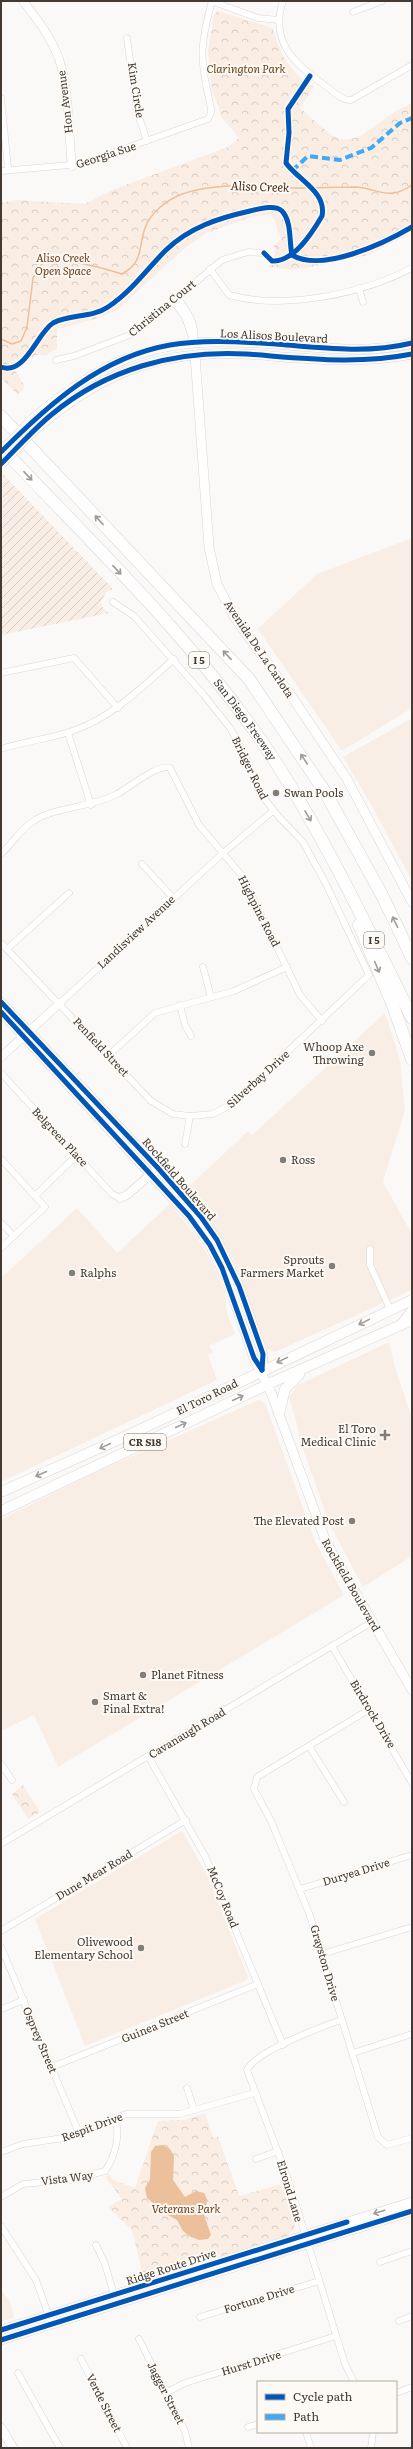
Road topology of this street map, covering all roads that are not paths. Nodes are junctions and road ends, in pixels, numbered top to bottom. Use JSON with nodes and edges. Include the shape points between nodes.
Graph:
{"nodes":[{"id":1,"x":24,"y":1,"type":"edge"},
{"id":2,"x":211,"y":1,"type":"edge"},
{"id":3,"x":283,"y":1,"type":"edge"},
{"id":4,"x":382,"y":1,"type":"edge"},
{"id":5,"x":353,"y":12,"type":"dead end"},
{"id":6,"x":279,"y":20,"type":"junction"},
{"id":7,"x":127,"y":38,"type":"dead end"},
{"id":8,"x":412,"y":65,"type":"edge"},
{"id":9,"x":1,"y":98,"type":"edge"},
{"id":10,"x":2,"y":109,"type":"edge"},
{"id":11,"x":147,"y":141,"type":"junction"},
{"id":12,"x":72,"y":166,"type":"junction"},
{"id":13,"x":8,"y":168,"type":"junction"},
{"id":14,"x":1,"y":171,"type":"edge"},
{"id":15,"x":264,"y":253,"type":"dead end"},
{"id":16,"x":210,"y":269,"type":"junction"},
{"id":17,"x":411,"y":270,"type":"edge"},
{"id":18,"x":360,"y":288,"type":"junction"},
{"id":19,"x":175,"y":299,"type":"junction"},
{"id":20,"x":363,"y":302,"type":"dead end"},
{"id":21,"x":194,"y":342,"type":"junction"},
{"id":22,"x":412,"y":343,"type":"edge"},
{"id":23,"x":412,"y":354,"type":"edge"},
{"id":24,"x":196,"y":356,"type":"junction"},
{"id":25,"x":56,"y":360,"type":"dead end"},
{"id":26,"x":1,"y":416,"type":"edge"},
{"id":27,"x":38,"y":421,"type":"junction"},
{"id":28,"x":1,"y":448,"type":"edge"},
{"id":29,"x":1,"y":452,"type":"edge"},
{"id":30,"x":1,"y":464,"type":"edge"},
{"id":31,"x":113,"y":602,"type":"dead end"},
{"id":32,"x":174,"y":659,"type":"junction"},
{"id":33,"x":1,"y":673,"type":"edge"},
{"id":34,"x":118,"y":708,"type":"junction"},
{"id":35,"x":68,"y":733,"type":"junction"},
{"id":36,"x":1,"y":748,"type":"edge"},
{"id":37,"x":91,"y":805,"type":"junction"},
{"id":38,"x":273,"y":811,"type":"junction"},
{"id":39,"x":223,"y":853,"type":"junction"},
{"id":40,"x":1,"y":854,"type":"edge"},
{"id":41,"x":142,"y":864,"type":"dead end"},
{"id":42,"x":70,"y":893,"type":"dead end"},
{"id":43,"x":173,"y":898,"type":"junction"},
{"id":44,"x":412,"y":902,"type":"edge"},
{"id":45,"x":357,"y":904,"type":"junction"},
{"id":46,"x":1,"y":943,"type":"edge"},
{"id":47,"x":7,"y":949,"type":"junction"},
{"id":48,"x":412,"y":958,"type":"edge"},
{"id":49,"x":203,"y":967,"type":"dead end"},
{"id":50,"x":287,"y":967,"type":"junction"},
{"id":51,"x":369,"y":975,"type":"joint"},
{"id":52,"x":211,"y":997,"type":"junction"},
{"id":53,"x":1,"y":1002,"type":"edge"},
{"id":54,"x":60,"y":1003,"type":"junction"},
{"id":55,"x":180,"y":1004,"type":"junction"},
{"id":56,"x":1,"y":1012,"type":"edge"},
{"id":57,"x":412,"y":1018,"type":"edge"},
{"id":58,"x":322,"y":1021,"type":"junction"},
{"id":59,"x":26,"y":1033,"type":"junction"},
{"id":60,"x":191,"y":1036,"type":"dead end"},
{"id":61,"x":109,"y":1055,"type":"junction"},
{"id":62,"x":1,"y":1057,"type":"edge"},
{"id":63,"x":412,"y":1059,"type":"edge"},
{"id":64,"x":1,"y":1073,"type":"edge"},
{"id":65,"x":190,"y":1116,"type":"junction"},
{"id":66,"x":185,"y":1144,"type":"dead end"},
{"id":67,"x":77,"y":1155,"type":"junction"},
{"id":68,"x":1,"y":1159,"type":"edge"},
{"id":69,"x":154,"y":1171,"type":"junction"},
{"id":70,"x":35,"y":1196,"type":"junction"},
{"id":71,"x":120,"y":1198,"type":"joint"},
{"id":72,"x":1,"y":1223,"type":"edge"},
{"id":73,"x":14,"y":1236,"type":"junction"},
{"id":74,"x":1,"y":1248,"type":"edge"},
{"id":75,"x":370,"y":1249,"type":"dead end"},
{"id":76,"x":412,"y":1300,"type":"edge"},
{"id":77,"x":390,"y":1309,"type":"junction"},
{"id":78,"x":412,"y":1311,"type":"edge"},
{"id":79,"x":412,"y":1320,"type":"edge"},
{"id":80,"x":401,"y":1325,"type":"junction"},
{"id":81,"x":310,"y":1366,"type":"junction"},
{"id":82,"x":262,"y":1370,"type":"junction"},
{"id":83,"x":268,"y":1384,"type":"junction"},
{"id":84,"x":279,"y":1414,"type":"junction"},
{"id":85,"x":77,"y":1458,"type":"junction"},
{"id":86,"x":83,"y":1472,"type":"junction"},
{"id":87,"x":1,"y":1492,"type":"edge"},
{"id":88,"x":1,"y":1511,"type":"edge"},
{"id":89,"x":372,"y":1622,"type":"junction"},
{"id":90,"x":332,"y":1646,"type":"junction"},
{"id":91,"x":412,"y":1690,"type":"edge"},
{"id":92,"x":370,"y":1709,"type":"junction"},
{"id":93,"x":309,"y":1746,"type":"junction"},
{"id":94,"x":148,"y":1756,"type":"junction"},
{"id":95,"x":1,"y":1764,"type":"edge"},
{"id":96,"x":12,"y":1780,"type":"dead end"},
{"id":97,"x":412,"y":1783,"type":"edge"},
{"id":98,"x":344,"y":1802,"type":"dead end"},
{"id":99,"x":186,"y":1820,"type":"junction"},
{"id":100,"x":1,"y":1844,"type":"edge"},
{"id":101,"x":412,"y":1855,"type":"edge"},
{"id":102,"x":300,"y":1889,"type":"junction"},
{"id":103,"x":412,"y":1927,"type":"edge"},
{"id":104,"x":1,"y":1931,"type":"edge"},
{"id":105,"x":1,"y":1947,"type":"edge"},
{"id":106,"x":322,"y":1954,"type":"junction"},
{"id":107,"x":258,"y":1984,"type":"junction"},
{"id":108,"x":24,"y":2000,"type":"junction"},
{"id":109,"x":1,"y":2009,"type":"edge"},
{"id":110,"x":342,"y":2020,"type":"junction"},
{"id":111,"x":412,"y":2034,"type":"edge"},
{"id":112,"x":283,"y":2045,"type":"junction"},
{"id":113,"x":353,"y":2053,"type":"junction"},
{"id":114,"x":52,"y":2067,"type":"junction"},
{"id":115,"x":187,"y":2088,"type":"dead end"},
{"id":116,"x":254,"y":2092,"type":"junction"},
{"id":117,"x":194,"y":2110,"type":"junction"},
{"id":118,"x":115,"y":2118,"type":"junction"},
{"id":119,"x":78,"y":2133,"type":"junction"},
{"id":120,"x":412,"y":2138,"type":"edge"},
{"id":121,"x":278,"y":2151,"type":"junction"},
{"id":122,"x":1,"y":2152,"type":"edge"},
{"id":123,"x":256,"y":2159,"type":"dead end"},
{"id":124,"x":1,"y":2197,"type":"edge"},
{"id":125,"x":412,"y":2202,"type":"edge"},
{"id":126,"x":412,"y":2211,"type":"edge"},
{"id":127,"x":1,"y":2226,"type":"edge"},
{"id":128,"x":306,"y":2240,"type":"junction"},
{"id":129,"x":96,"y":2245,"type":"dead end"},
{"id":130,"x":412,"y":2251,"type":"edge"},
{"id":131,"x":380,"y":2262,"type":"dead end"},
{"id":132,"x":319,"y":2281,"type":"junction"},
{"id":133,"x":115,"y":2300,"type":"junction"},
{"id":134,"x":49,"y":2315,"type":"junction"},
{"id":135,"x":412,"y":2316,"type":"edge"},
{"id":136,"x":200,"y":2317,"type":"dead end"},
{"id":137,"x":399,"y":2321,"type":"dead end"},
{"id":138,"x":52,"y":2324,"type":"junction"},
{"id":139,"x":1,"y":2330,"type":"edge"},
{"id":140,"x":336,"y":2336,"type":"junction"},
{"id":141,"x":139,"y":2339,"type":"dead end"},
{"id":142,"x":1,"y":2340,"type":"edge"},
{"id":143,"x":81,"y":2359,"type":"dead end"},
{"id":144,"x":18,"y":2373,"type":"dead end"},
{"id":145,"x":353,"y":2381,"type":"edge"},
{"id":146,"x":412,"y":2387,"type":"edge"},
{"id":147,"x":167,"y":2392,"type":"junction"},
{"id":148,"x":397,"y":2393,"type":"edge"},
{"id":149,"x":257,"y":2424,"type":"edge"},
{"id":150,"x":248,"y":2427,"type":"dead end"},
{"id":151,"x":1,"y":2428,"type":"edge"},
{"id":152,"x":306,"y":2433,"type":"edge"},
{"id":153,"x":373,"y":2433,"type":"edge"},
{"id":154,"x":13,"y":2448,"type":"edge"},
{"id":155,"x":60,"y":2448,"type":"edge"},
{"id":156,"x":127,"y":2448,"type":"edge"},
{"id":157,"x":190,"y":2448,"type":"edge"},
{"id":158,"x":311,"y":2448,"type":"edge"},
{"id":159,"x":372,"y":2448,"type":"edge"}],
"edges":[{"from":1,"to":12,"type":"street","name":"Hon Avenue","via":[[50,40],[58,59],[63,78]]},
{"from":2,"to":6,"type":"street","via":[[258,18]]},
{"from":2,"to":11,"type":"street","name":"Georgia Sue","via":[[202,36],[201,57],[211,113],[208,118]]},
{"from":3,"to":6,"type":"street"},
{"from":4,"to":5,"type":"street"},
{"from":6,"to":8,"type":"street","via":[[281,39],[287,53],[310,76],[346,100],[351,100]]},
{"from":7,"to":11,"type":"street","name":"Kim Circle","via":[[137,111]]},
{"from":9,"to":10,"type":"street"},
{"from":10,"to":13,"type":"street"},
{"from":11,"to":12,"type":"street","name":"Georgia Sue"},
{"from":12,"to":13,"type":"street","name":"Georgia Sue"},
{"from":13,"to":14,"type":"street","name":"Georgia Sue"},
{"from":15,"to":16,"type":"street","name":"Christina Court","via":[[248,252],[234,255]]},
{"from":16,"to":18,"type":"street","via":[[225,292],[235,297],[293,301]]},
{"from":16,"to":19,"type":"street","name":"Christina Court"},
{"from":17,"to":18,"type":"street"},
{"from":18,"to":20,"type":"street"},
{"from":19,"to":21,"type":"street","name":"Avenida De La Carlota","via":[[190,314],[196,331]]},
{"from":19,"to":25,"type":"street","name":"Christina Court","via":[[135,333],[74,356]]},
{"from":21,"to":22,"type":"main road","name":"Los Alisos Boulevard","via":[[260,343],[344,350],[381,349]]},
{"from":21,"to":24,"type":"street","name":"Avenida De La Carlota"},
{"from":21,"to":27,"type":"main road","name":"Los Alisos Boulevard","via":[[146,350],[108,366],[65,393]]},
{"from":23,"to":24,"type":"main road","name":"Los Alisos Boulevard","via":[[382,360],[344,361],[246,354]]},
{"from":24,"to":27,"type":"main road","name":"Los Alisos Boulevard","via":[[128,369],[75,397]]},
{"from":24,"to":44,"type":"main road","name":"Avenida De La Carlota","via":[[209,547],[217,584],[235,618],[292,697],[346,779]]},
{"from":48,"to":26,"type":"highway","number":"I 5","one_way":true,"via":[[382,895],[325,792],[249,679]]},
{"from":27,"to":29,"type":"main road","name":"Los Alisos Boulevard","bridge":true},
{"from":27,"to":30,"type":"main road","name":"Los Alisos Boulevard","bridge":true},
{"from":28,"to":45,"type":"highway","name":"San Diego Freeway","number":"I 5","one_way":true,"via":[[166,622],[206,668],[271,755],[333,856]]},
{"from":31,"to":32,"type":"street","name":"Bridger Road","via":[[134,616]]},
{"from":32,"to":34,"type":"street"},
{"from":32,"to":38,"type":"street","name":"Bridger Road","via":[[239,741],[254,780]]},
{"from":33,"to":34,"type":"street","via":[[74,658]]},
{"from":34,"to":35,"type":"street","via":[[92,724]]},
{"from":35,"to":36,"type":"street"},
{"from":35,"to":37,"type":"street"},
{"from":37,"to":39,"type":"street","name":"Highpine Road","via":[[117,794],[166,766],[174,772],[190,812]]},
{"from":37,"to":40,"type":"street","via":[[36,819]]},
{"from":38,"to":39,"type":"street","name":"Landisview Avenue"},
{"from":38,"to":51,"type":"street","name":"Bridger Road","via":[[303,842]]},
{"from":39,"to":43,"type":"street","name":"Landisview Avenue"},
{"from":39,"to":50,"type":"street","name":"Highpine Road","via":[[243,877]]},
{"from":41,"to":43,"type":"street"},
{"from":42,"to":47,"type":"street"},
{"from":43,"to":54,"type":"street","name":"Landisview Avenue"},
{"from":45,"to":57,"type":"highway","name":"San Diego Freeway","number":"I 5"},
{"from":45,"to":63,"type":"highway","one_way":true,"via":[[360,928],[392,1003]]},
{"from":46,"to":47,"type":"street","name":"Penfield Street"},
{"from":47,"to":54,"type":"street","name":"Penfield Street"},
{"from":49,"to":52,"type":"street"},
{"from":50,"to":52,"type":"street","via":[[234,991]]},
{"from":50,"to":58,"type":"street","name":"Highpine Road","via":[[303,999]]},
{"from":51,"to":58,"type":"street","name":"Silverbay Drive"},
{"from":52,"to":55,"type":"street"},
{"from":53,"to":59,"type":"main road","name":"Rockfield Boulevard"},
{"from":54,"to":59,"type":"street","name":"Landisview Avenue"},
{"from":54,"to":61,"type":"street","name":"Penfield Street"},
{"from":55,"to":60,"type":"street","via":[[185,1026]]},
{"from":55,"to":61,"type":"street","via":[[151,1016]]},
{"from":56,"to":59,"type":"main road","name":"Rockfield Boulevard"},
{"from":58,"to":65,"type":"street","name":"Silverbay Drive","via":[[232,1104],[213,1114]]},
{"from":59,"to":62,"type":"street","name":"Landisview Avenue"},
{"from":59,"to":69,"type":"main road","name":"Rockfield Boulevard"},
{"from":61,"to":65,"type":"street","name":"Penfield Street","via":[[151,1101],[173,1114]]},
{"from":64,"to":67,"type":"street","name":"Belgreen Place"},
{"from":65,"to":66,"type":"street"},
{"from":67,"to":70,"type":"street"},
{"from":67,"to":71,"type":"street","name":"Belgreen Place","via":[[112,1194]]},
{"from":68,"to":70,"type":"street"},
{"from":69,"to":71,"type":"street","via":[[127,1195]]},
{"from":69,"to":82,"type":"main road","name":"Rockfield Boulevard","via":[[210,1245],[227,1280],[254,1358]]},
{"from":70,"to":73,"type":"street","via":[[45,1207]]},
{"from":72,"to":73,"type":"street"},
{"from":73,"to":74,"type":"street"},
{"from":75,"to":77,"type":"street","via":[[370,1265]]},
{"from":76,"to":77,"type":"main road","name":"El Toro Road","number":"CR S18"},
{"from":77,"to":82,"type":"main road","name":"El Toro Road","number":"CR S18","one_way":true},
{"from":78,"to":80,"type":"main road"},
{"from":79,"to":80,"type":"main road","name":"El Toro Road","number":"CR S18"},
{"from":80,"to":81,"type":"main road","name":"El Toro Road","number":"CR S18"},
{"from":81,"to":83,"type":"main road","name":"El Toro Road","number":"CR S18"},
{"from":81,"to":84,"type":"main road","via":[[287,1386]]},
{"from":82,"to":83,"type":"main road","name":"Rockfield Boulevard"},
{"from":82,"to":85,"type":"main road","name":"El Toro Road","number":"CR S18","one_way":true},
{"from":83,"to":84,"type":"main road","name":"Rockfield Boulevard"},
{"from":86,"to":83,"type":"main road","name":"El Toro Road","number":"CR S18","one_way":true},
{"from":84,"to":89,"type":"main road","name":"Rockfield Boulevard","via":[[320,1530]]},
{"from":85,"to":86,"type":"main road"},
{"from":85,"to":87,"type":"main road","name":"El Toro Road","number":"CR S18","one_way":true},
{"from":86,"to":88,"type":"main road","name":"El Toro Road","number":"CR S18"},
{"from":89,"to":90,"type":"street","name":"Cavanaugh Road"},
{"from":89,"to":91,"type":"main road","name":"Rockfield Boulevard"},
{"from":90,"to":92,"type":"street","name":"Birdrock Drive"},
{"from":90,"to":94,"type":"street","name":"Cavanaugh Road"},
{"from":92,"to":93,"type":"street"},
{"from":92,"to":97,"type":"street","name":"Birdrock Drive"},
{"from":93,"to":98,"type":"street"},
{"from":93,"to":102,"type":"street","name":"Grayston Drive","via":[[263,1774],[254,1783],[254,1789],[271,1821]]},
{"from":94,"to":99,"type":"street","name":"McCoy Road"},
{"from":94,"to":100,"type":"street","name":"Cavanaugh Road"},
{"from":95,"to":96,"type":"street"},
{"from":99,"to":104,"type":"street","name":"Dune Mear Road"},
{"from":99,"to":107,"type":"street","name":"McCoy Road","via":[[214,1874]]},
{"from":101,"to":102,"type":"street","name":"Duryea Drive"},
{"from":102,"to":106,"type":"street","name":"Grayston Drive"},
{"from":103,"to":106,"type":"street"},
{"from":105,"to":108,"type":"street","name":"Osprey Street"},
{"from":106,"to":110,"type":"street","name":"Grayston Drive"},
{"from":107,"to":112,"type":"street","name":"McCoy Road"},
{"from":107,"to":114,"type":"street","name":"Guinea Street"},
{"from":108,"to":109,"type":"street"},
{"from":108,"to":114,"type":"street","name":"Osprey Street"},
{"from":110,"to":112,"type":"street","via":[[315,2029]]},
{"from":110,"to":113,"type":"street","name":"Grayston Drive"},
{"from":111,"to":113,"type":"street"},
{"from":112,"to":116,"type":"street","name":"Elrond Lane","via":[[250,2064],[247,2070]]},
{"from":113,"to":120,"type":"street","name":"Grayston Drive","via":[[378,2137],[387,2145]]},
{"from":114,"to":119,"type":"street","name":"Osprey Street"},
{"from":115,"to":117,"type":"street"},
{"from":116,"to":117,"type":"street","name":"Respit Drive"},
{"from":116,"to":121,"type":"street","name":"Elrond Lane"},
{"from":117,"to":118,"type":"street","name":"Respit Drive","via":[[167,2116],[136,2113]]},
{"from":118,"to":119,"type":"street","name":"Respit Drive"},
{"from":118,"to":124,"type":"street","name":"Vista Way","via":[[118,2126],[117,2139],[105,2171],[69,2180],[23,2184]]},
{"from":119,"to":122,"type":"street","name":"Respit Drive","via":[[57,2140],[23,2144]]},
{"from":121,"to":123,"type":"street"},
{"from":121,"to":128,"type":"street","name":"Elrond Lane"},
{"from":125,"to":128,"type":"main road","name":"Ridge Route Drive","one_way":true},
{"from":126,"to":128,"type":"main road","name":"Ridge Route Drive"},
{"from":127,"to":134,"type":"street","via":[[36,2280]]},
{"from":128,"to":132,"type":"street","name":"Elrond Lane"},
{"from":128,"to":133,"type":"main road","name":"Ridge Route Drive"},
{"from":129,"to":133,"type":"street","via":[[106,2264]]},
{"from":130,"to":131,"type":"street"},
{"from":132,"to":136,"type":"street","name":"Fortune Drive"},
{"from":132,"to":140,"type":"street","name":"Elrond Lane"},
{"from":133,"to":134,"type":"main road","name":"Ridge Route Drive"},
{"from":133,"to":138,"type":"main road","name":"Ridge Route Drive"},
{"from":134,"to":138,"type":"street"},
{"from":134,"to":139,"type":"main road","name":"Ridge Route Drive"},
{"from":135,"to":137,"type":"street"},
{"from":138,"to":142,"type":"main road","name":"Ridge Route Drive"},
{"from":140,"to":145,"type":"street","name":"Elrond Lane","via":[[344,2364]]},
{"from":140,"to":147,"type":"street","name":"Hurst Drive","via":[[185,2383]]},
{"from":141,"to":147,"type":"street","name":"Jagger Street"},
{"from":143,"to":156,"type":"street","name":"Verde Street"},
{"from":144,"to":155,"type":"street"},
{"from":146,"to":148,"type":"street"},
{"from":147,"to":157,"type":"street","name":"Jagger Street"},
{"from":149,"to":150,"type":"street"},
{"from":151,"to":154,"type":"main road"},
{"from":152,"to":158,"type":"street"},
{"from":153,"to":159,"type":"street"}]}
